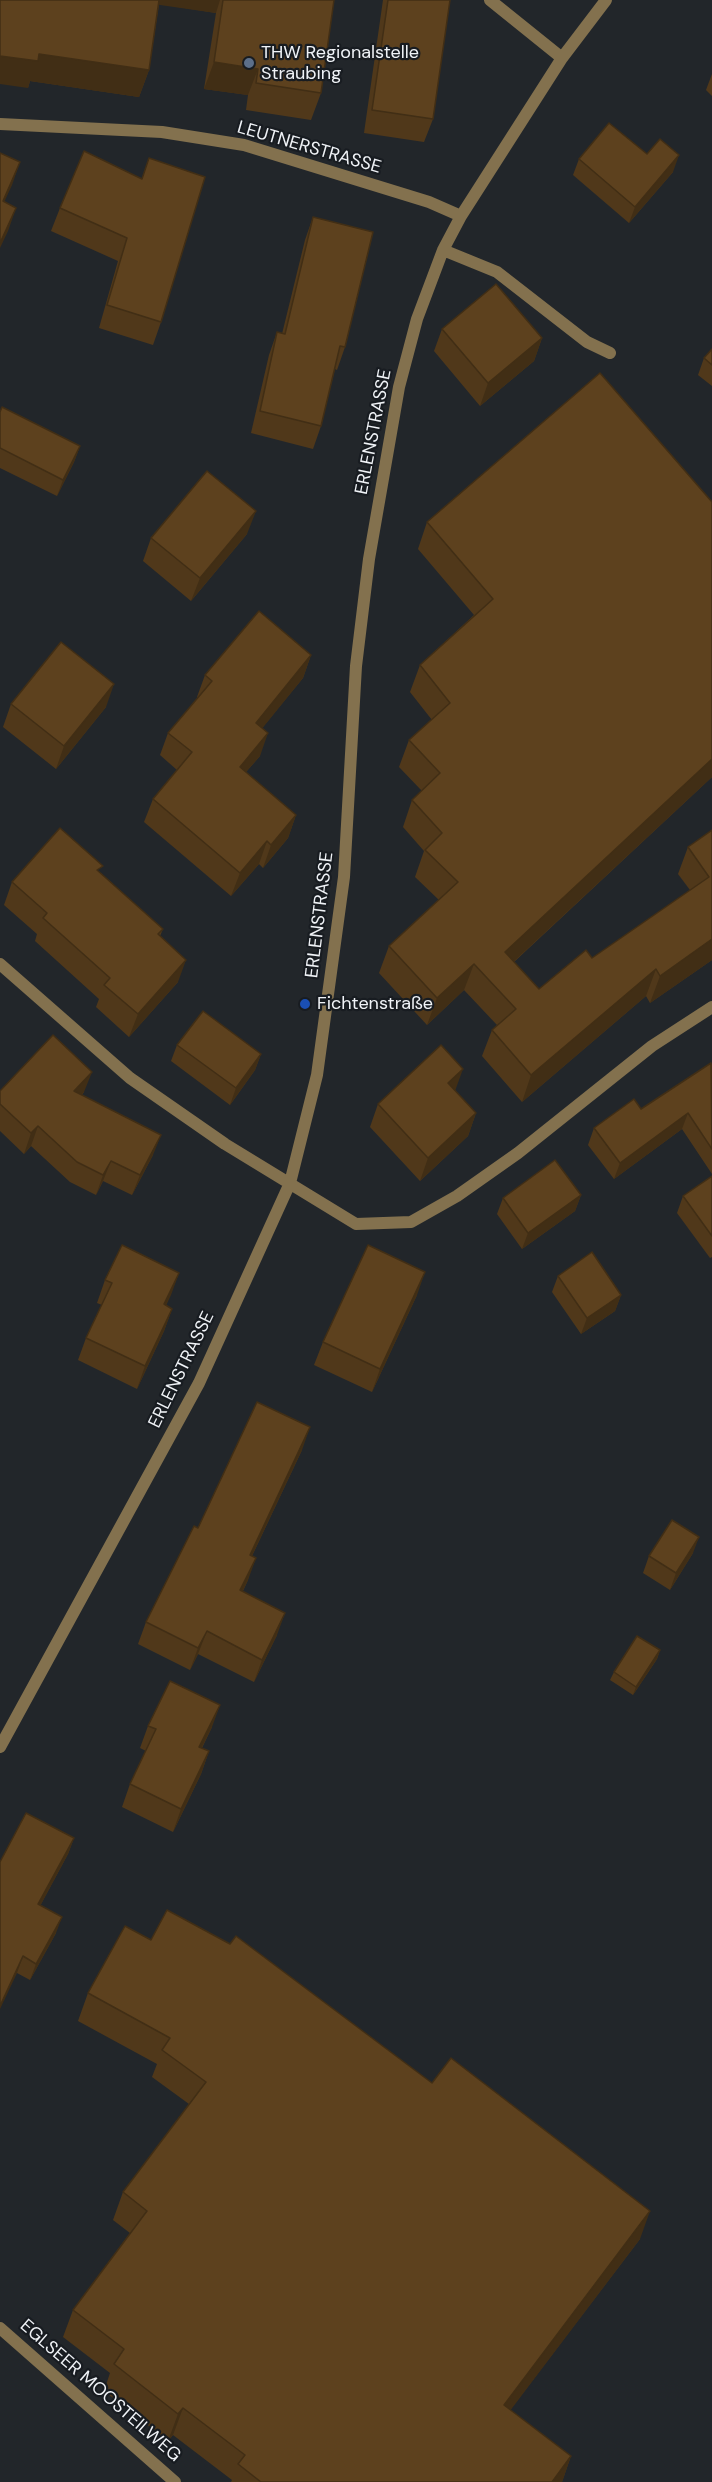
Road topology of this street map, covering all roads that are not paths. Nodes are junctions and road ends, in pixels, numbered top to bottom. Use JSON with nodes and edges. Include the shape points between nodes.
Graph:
{"nodes":[{"id":1,"x":490,"y":0,"type":"edge"},
{"id":2,"x":606,"y":0,"type":"edge"},
{"id":3,"x":562,"y":58,"type":"junction"},
{"id":4,"x":0,"y":124,"type":"edge"},
{"id":5,"x":461,"y":216,"type":"junction"},
{"id":6,"x":443,"y":250,"type":"junction"},
{"id":7,"x":610,"y":353,"type":"dead end"},
{"id":8,"x":0,"y":964,"type":"edge"},
{"id":9,"x":712,"y":1007,"type":"edge"},
{"id":10,"x":290,"y":1183,"type":"junction"},
{"id":11,"x":0,"y":1747,"type":"edge"},
{"id":12,"x":0,"y":2328,"type":"edge"},
{"id":13,"x":175,"y":2482,"type":"edge"}],
"edges":[{"from":1,"to":3,"type":"street"},
{"from":2,"to":3,"type":"street","name":"ERLENSTRASSE"},
{"from":3,"to":5,"type":"street","name":"ERLENSTRASSE"},
{"from":4,"to":5,"type":"street","name":"LEUTNERSTRASSE","via":[[162,132],[244,145],[429,202]]},
{"from":5,"to":6,"type":"street","name":"ERLENSTRASSE"},
{"from":6,"to":7,"type":"street","via":[[497,272],[587,342]]},
{"from":6,"to":10,"type":"street","name":"ERLENSTRASSE","via":[[417,319],[399,387],[381,486],[356,666],[344,877],[317,1075]]},
{"from":8,"to":10,"type":"street","via":[[130,1078],[225,1144]]},
{"from":9,"to":10,"type":"street","via":[[652,1046],[457,1197],[411,1222],[356,1224]]},
{"from":10,"to":11,"type":"street","name":"ERLENSTRASSE","via":[[199,1383]]},
{"from":12,"to":13,"type":"street","name":"EGLSEER MOOSTEILWEG"}]}
